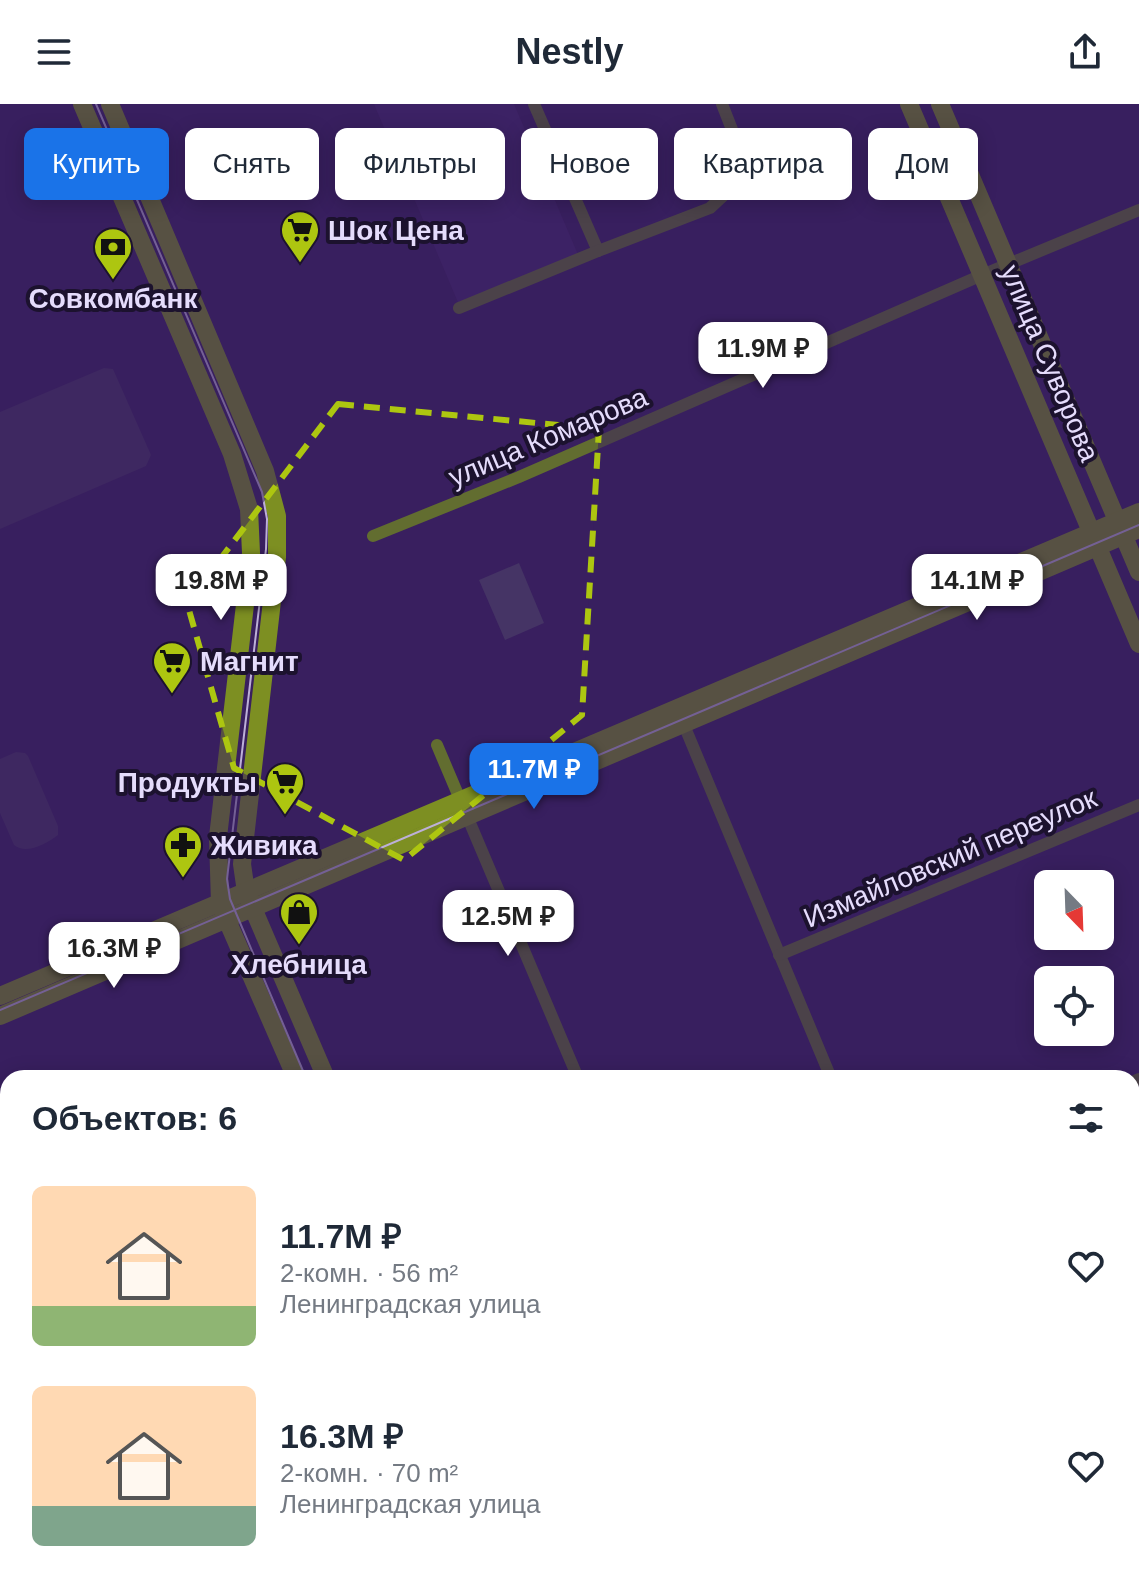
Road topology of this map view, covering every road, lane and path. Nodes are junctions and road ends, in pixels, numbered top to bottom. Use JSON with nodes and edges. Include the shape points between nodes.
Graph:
{"nodes":[{"id":1,"x":82,"y":104,"type":"edge"},
{"id":2,"x":110,"y":104,"type":"edge"},
{"id":3,"x":534,"y":104,"type":"edge"},
{"id":4,"x":722,"y":104,"type":"edge"},
{"id":5,"x":909,"y":104,"type":"edge"},
{"id":6,"x":940,"y":104,"type":"edge"},
{"id":7,"x":1139,"y":210,"type":"edge"},
{"id":8,"x":598,"y":251,"type":"junction"},
{"id":9,"x":1007,"y":264,"type":"junction"},
{"id":10,"x":982,"y":275,"type":"junction"},
{"id":11,"x":459,"y":308,"type":"dead end"},
{"id":12,"x":1139,"y":512,"type":"edge"},
{"id":13,"x":1126,"y":529,"type":"edge"},
{"id":14,"x":373,"y":536,"type":"dead end"},
{"id":15,"x":1095,"y":539,"type":"junction"},
{"id":16,"x":1139,"y":572,"type":"edge"},
{"id":17,"x":1139,"y":644,"type":"edge"},
{"id":18,"x":684,"y":725,"type":"junction"},
{"id":19,"x":437,"y":745,"type":"dead end"},
{"id":20,"x":1139,"y":805,"type":"edge"},
{"id":21,"x":465,"y":808,"type":"junction"},
{"id":22,"x":249,"y":900,"type":"junction"},
{"id":23,"x":223,"y":911,"type":"junction"},
{"id":24,"x":779,"y":955,"type":"junction"},
{"id":25,"x":0,"y":996,"type":"edge"},
{"id":26,"x":0,"y":1016,"type":"edge"},
{"id":27,"x":293,"y":1070,"type":"edge"},
{"id":28,"x":323,"y":1070,"type":"edge"},
{"id":29,"x":575,"y":1070,"type":"edge"},
{"id":30,"x":828,"y":1070,"type":"edge"}],
"edges":[{"from":1,"to":23,"type":"main road","via":[[232,454],[249,509],[251,553],[218,837]]},
{"from":2,"to":22,"type":"main road","via":[[260,459],[277,516],[277,557],[242,864]]},
{"from":3,"to":8,"type":"street"},
{"from":4,"to":8,"type":"street","via":[[733,132],[736,168],[725,194],[710,208]]},
{"from":5,"to":10,"type":"main road","name":"улица Суворова"},
{"from":6,"to":9,"type":"main road","name":"улица Суворова"},
{"from":7,"to":9,"type":"street","name":"улица Комарова"},
{"from":8,"to":11,"type":"street"},
{"from":9,"to":10,"type":"street","name":"улица Комарова"},
{"from":9,"to":13,"type":"main road","name":"улица Суворова"},
{"from":10,"to":14,"type":"street","name":"улица Комарова"},
{"from":10,"to":15,"type":"main road","name":"улица Суворова"},
{"from":12,"to":13,"type":"main road"},
{"from":13,"to":15,"type":"main road"},
{"from":13,"to":16,"type":"main road","name":"улица Суворова"},
{"from":15,"to":17,"type":"main road","name":"улица Суворова"},
{"from":15,"to":18,"type":"main road"},
{"from":15,"to":21,"type":"main road"},
{"from":18,"to":21,"type":"main road"},
{"from":18,"to":24,"type":"street"},
{"from":19,"to":21,"type":"street"},
{"from":20,"to":24,"type":"street","name":"Измайловский переулок"},
{"from":21,"to":22,"type":"main road"},
{"from":21,"to":29,"type":"street"},
{"from":22,"to":23,"type":"main road"},
{"from":22,"to":28,"type":"main road"},
{"from":23,"to":25,"type":"main road"},
{"from":23,"to":26,"type":"main road"},
{"from":23,"to":27,"type":"main road"},
{"from":24,"to":30,"type":"street"}]}
